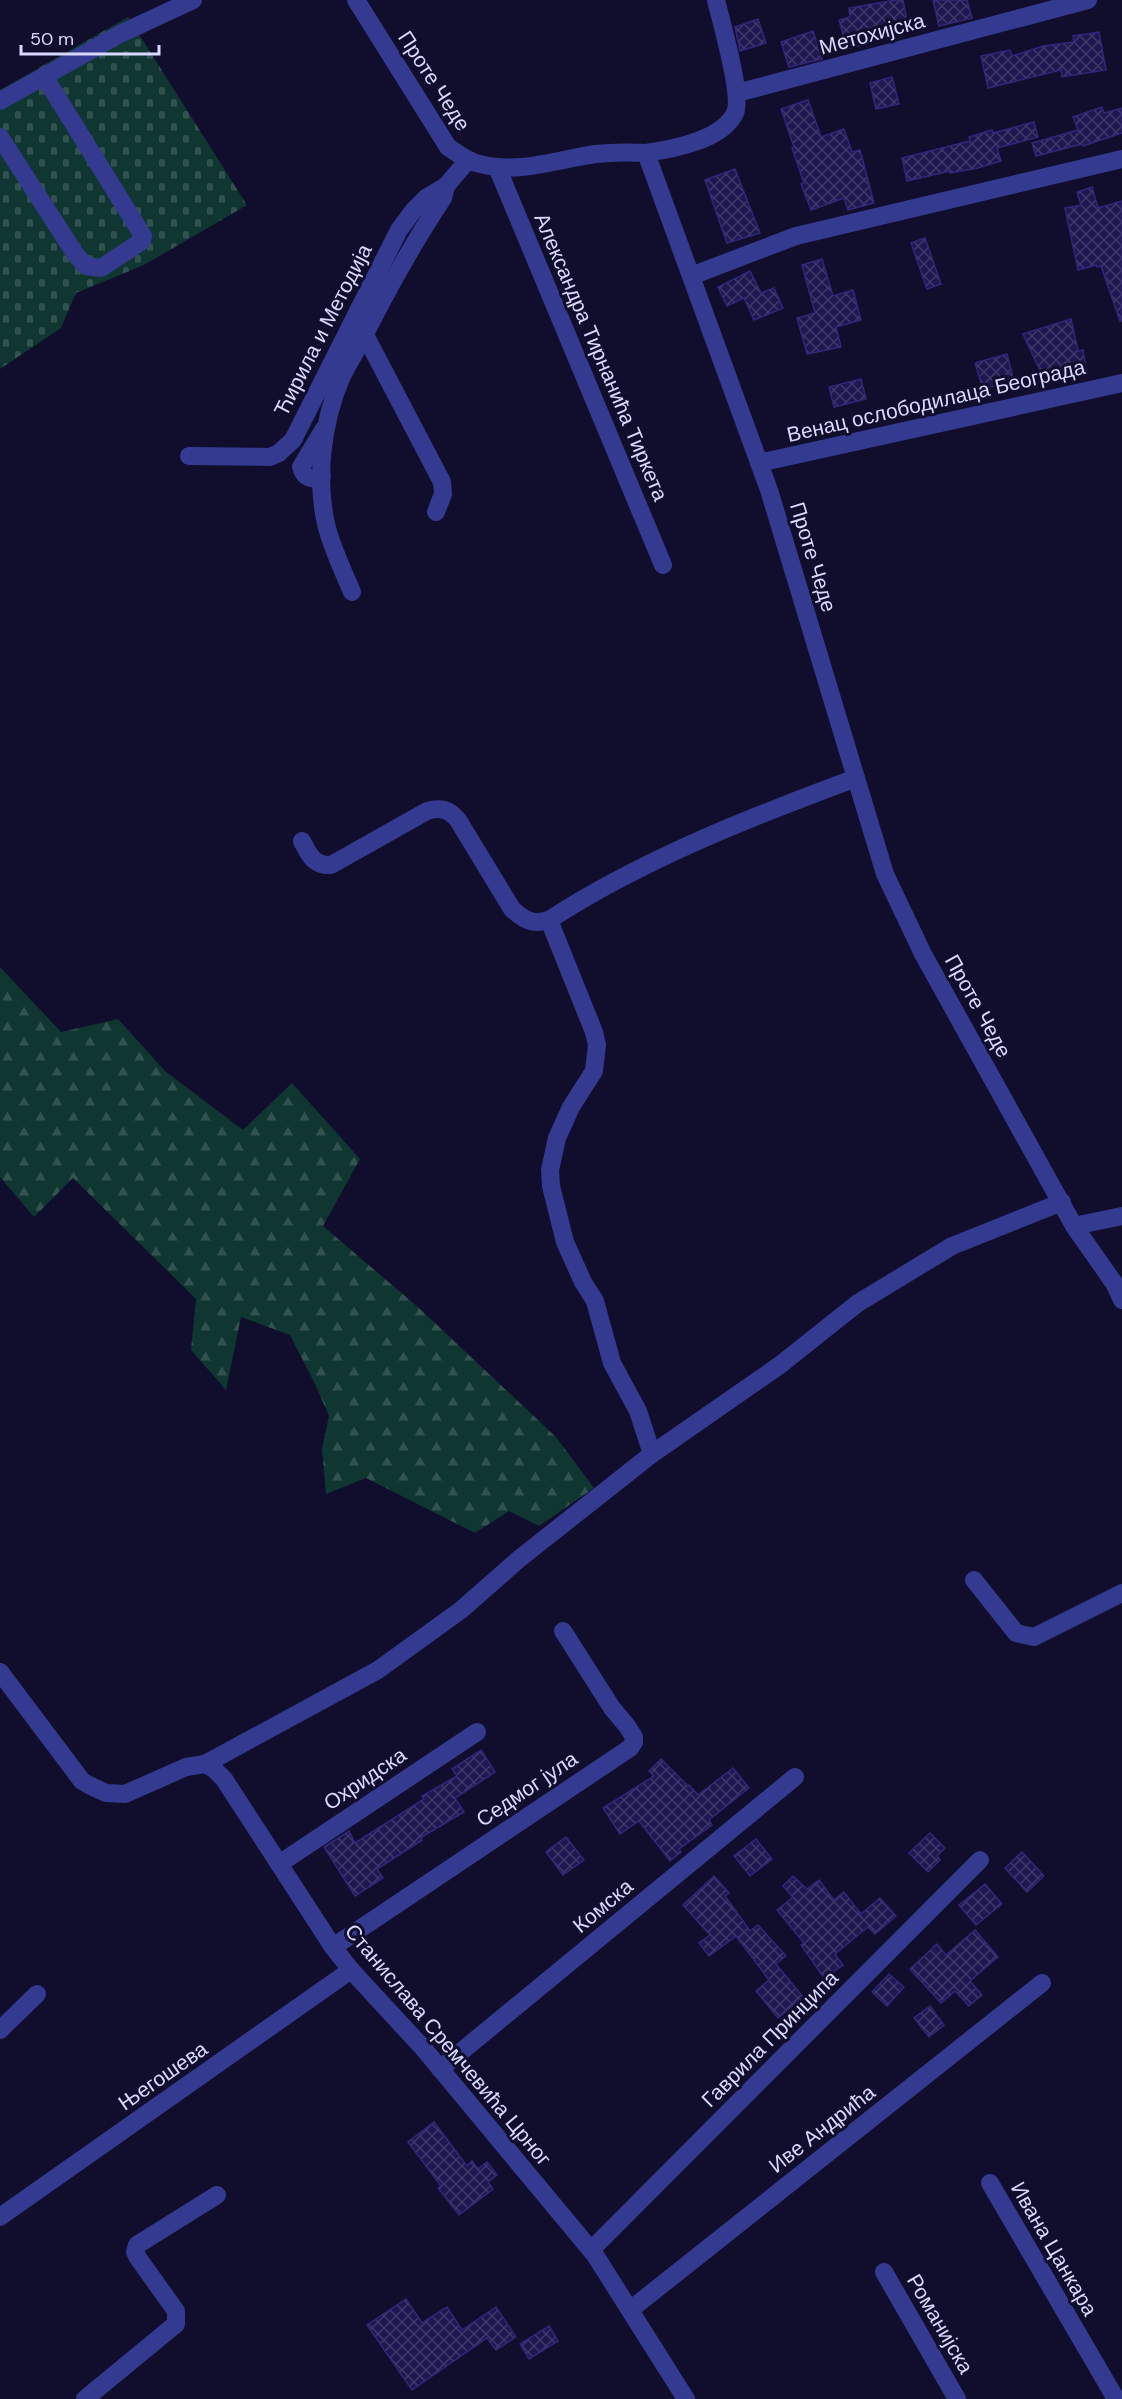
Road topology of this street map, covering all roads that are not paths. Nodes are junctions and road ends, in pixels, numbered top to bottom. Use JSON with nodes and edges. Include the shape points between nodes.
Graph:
{"nodes":[{"id":1,"x":193,"y":0,"type":"edge"},
{"id":2,"x":356,"y":0,"type":"edge"},
{"id":3,"x":716,"y":0,"type":"edge"},
{"id":4,"x":1089,"y":0,"type":"edge"},
{"id":5,"x":44,"y":76,"type":"junction"},
{"id":6,"x":737,"y":93,"type":"junction"},
{"id":7,"x":0,"y":101,"type":"edge"},
{"id":8,"x":0,"y":137,"type":"edge"},
{"id":9,"x":646,"y":153,"type":"junction"},
{"id":10,"x":1122,"y":159,"type":"edge"},
{"id":11,"x":468,"y":160,"type":"junction"},
{"id":12,"x":497,"y":167,"type":"junction"},
{"id":13,"x":446,"y":186,"type":"junction"},
{"id":14,"x":691,"y":276,"type":"junction"},
{"id":15,"x":365,"y":335,"type":"junction"},
{"id":16,"x":1122,"y":382,"type":"edge"},
{"id":17,"x":189,"y":456,"type":"dead end"},
{"id":18,"x":759,"y":464,"type":"junction"},
{"id":19,"x":436,"y":512,"type":"dead end"},
{"id":20,"x":663,"y":565,"type":"dead end"},
{"id":21,"x":352,"y":592,"type":"dead end"},
{"id":22,"x":856,"y":778,"type":"junction"},
{"id":23,"x":302,"y":841,"type":"dead end"},
{"id":24,"x":549,"y":920,"type":"junction"},
{"id":25,"x":1062,"y":1202,"type":"junction"},
{"id":26,"x":1122,"y":1216,"type":"edge"},
{"id":27,"x":1074,"y":1226,"type":"junction"},
{"id":28,"x":1122,"y":1300,"type":"edge"},
{"id":29,"x":652,"y":1454,"type":"junction"},
{"id":30,"x":974,"y":1580,"type":"dead end"},
{"id":31,"x":1122,"y":1593,"type":"edge"},
{"id":32,"x":562,"y":1631,"type":"dead end"},
{"id":33,"x":0,"y":1672,"type":"edge"},
{"id":34,"x":477,"y":1732,"type":"dead end"},
{"id":35,"x":205,"y":1764,"type":"junction"},
{"id":36,"x":795,"y":1777,"type":"dead end"},
{"id":37,"x":980,"y":1860,"type":"dead end"},
{"id":38,"x":279,"y":1864,"type":"junction"},
{"id":39,"x":333,"y":1947,"type":"junction"},
{"id":40,"x":351,"y":1970,"type":"junction"},
{"id":41,"x":1042,"y":1983,"type":"dead end"},
{"id":42,"x":37,"y":1994,"type":"dead end"},
{"id":43,"x":0,"y":2030,"type":"edge"},
{"id":44,"x":440,"y":2070,"type":"junction"},
{"id":45,"x":990,"y":2183,"type":"dead end"},
{"id":46,"x":217,"y":2195,"type":"dead end"},
{"id":47,"x":0,"y":2217,"type":"edge"},
{"id":48,"x":591,"y":2250,"type":"junction"},
{"id":49,"x":884,"y":2272,"type":"dead end"},
{"id":50,"x":630,"y":2310,"type":"junction"},
{"id":51,"x":85,"y":2399,"type":"edge"},
{"id":52,"x":686,"y":2399,"type":"edge"},
{"id":53,"x":957,"y":2399,"type":"edge"},
{"id":54,"x":1116,"y":2399,"type":"edge"}],
"edges":[{"from":1,"to":5,"type":"street"},
{"from":2,"to":11,"type":"street","name":"Проте Чеде","via":[[448,147]]},
{"from":3,"to":6,"type":"street"},
{"from":4,"to":6,"type":"street","name":"Метохијска"},
{"from":5,"to":7,"type":"street"},
{"from":5,"to":8,"type":"street","via":[[143,236],[142,241],[101,268],[86,266]]},
{"from":6,"to":9,"type":"street","via":[[736,111],[723,129],[676,149]]},
{"from":9,"to":12,"type":"street","name":"Проте Чеде","via":[[619,152],[523,168]]},
{"from":9,"to":14,"type":"street","name":"Проте Чеде"},
{"from":10,"to":14,"type":"street","via":[[796,236]]},
{"from":11,"to":12,"type":"street","name":"Проте Чеде"},
{"from":11,"to":13,"type":"street","name":"Ћирила и Методија"},
{"from":12,"to":20,"type":"street","name":"Александра Тирнанића Тиркета"},
{"from":13,"to":15,"type":"street","via":[[444,198],[395,275]]},
{"from":13,"to":17,"type":"street","name":"Ћирила и Методија","via":[[426,198],[399,230],[287,447],[270,457]]},
{"from":14,"to":18,"type":"street","name":"Проте Чеде"},
{"from":15,"to":19,"type":"street","via":[[442,482],[443,494]]},
{"from":15,"to":21,"type":"street","via":[[341,378],[327,423],[301,467],[312,479],[322,476],[328,530]]},
{"from":16,"to":18,"type":"street","name":"Венац ослободилаца Београда"},
{"from":18,"to":22,"type":"street","name":"Проте Чеде"},
{"from":22,"to":24,"type":"street","via":[[710,835]]},
{"from":22,"to":25,"type":"street","name":"Проте Чеде","via":[[885,874],[923,954]]},
{"from":23,"to":24,"type":"street","via":[[316,862],[331,864],[426,810],[448,811],[458,820],[512,909],[537,924]]},
{"from":24,"to":29,"type":"street","via":[[597,1045],[594,1071],[557,1138],[550,1170],[553,1202],[573,1262],[599,1312],[612,1363],[638,1411]]},
{"from":25,"to":27,"type":"street","name":"Проте Чеде"},
{"from":25,"to":29,"type":"street","via":[[952,1246],[858,1303],[780,1365]]},
{"from":26,"to":27,"type":"street"},
{"from":27,"to":28,"type":"street","name":"Проте Чеде"},
{"from":29,"to":35,"type":"street","via":[[461,1610],[378,1670]]},
{"from":30,"to":31,"type":"street","via":[[1016,1633],[1024,1636],[1034,1636]]},
{"from":32,"to":39,"type":"street","name":"Седмог јула","via":[[634,1737],[630,1748]]},
{"from":33,"to":35,"type":"street","via":[[82,1782],[106,1794],[125,1794],[186,1767]]},
{"from":34,"to":38,"type":"street","name":"Охридска"},
{"from":35,"to":38,"type":"street","name":"Станислава Сремчевића Црног","via":[[224,1779]]},
{"from":36,"to":44,"type":"street","name":"Комска"},
{"from":37,"to":48,"type":"street","name":"Гаврила Принципа"},
{"from":38,"to":39,"type":"street","name":"Станислава Сремчевића Црног"},
{"from":39,"to":40,"type":"street","name":"Станислава Сремчевића Црног"},
{"from":40,"to":44,"type":"street","name":"Станислава Сремчевића Црног"},
{"from":40,"to":47,"type":"street","name":"Његошева"},
{"from":41,"to":50,"type":"street","name":"Иве Андрића"},
{"from":42,"to":43,"type":"street"},
{"from":44,"to":48,"type":"street","name":"Станислава Сремчевића Црног"},
{"from":45,"to":54,"type":"street","name":"Ивана Цанкара"},
{"from":46,"to":51,"type":"street","via":[[137,2245],[138,2258],[176,2311],[176,2324]]},
{"from":48,"to":50,"type":"street","name":"Станислава Сремчевића Црног"},
{"from":49,"to":53,"type":"street","name":"Романијска"},
{"from":50,"to":52,"type":"street","name":"Станислава Сремчевића Црног"}]}
